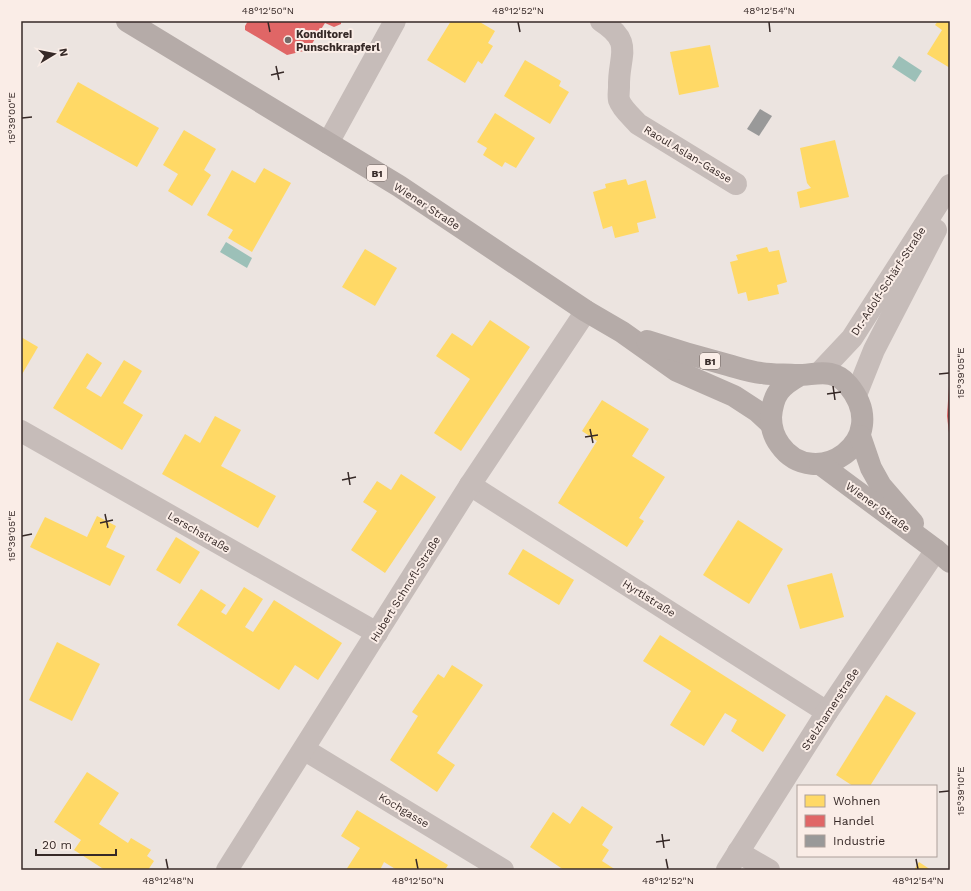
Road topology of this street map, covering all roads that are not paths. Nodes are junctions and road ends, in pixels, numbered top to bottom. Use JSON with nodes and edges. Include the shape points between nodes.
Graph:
{"nodes":[{"id":1,"x":127,"y":21,"type":"edge"},
{"id":2,"x":395,"y":21,"type":"edge"},
{"id":3,"x":601,"y":21,"type":"edge"},
{"id":4,"x":328,"y":143,"type":"junction"},
{"id":5,"x":736,"y":184,"type":"dead end"},
{"id":6,"x":950,"y":185,"type":"edge"},
{"id":7,"x":950,"y":204,"type":"edge"},
{"id":8,"x":586,"y":311,"type":"junction"},
{"id":9,"x":622,"y":332,"type":"junction"},
{"id":10,"x":810,"y":373,"type":"junction"},
{"id":11,"x":856,"y":395,"type":"junction"},
{"id":12,"x":771,"y":424,"type":"junction"},
{"id":13,"x":21,"y":431,"type":"edge"},
{"id":14,"x":860,"y":436,"type":"junction"},
{"id":15,"x":820,"y":464,"type":"junction"},
{"id":16,"x":470,"y":485,"type":"junction"},
{"id":17,"x":943,"y":556,"type":"edge"},
{"id":18,"x":377,"y":633,"type":"junction"},
{"id":19,"x":827,"y":712,"type":"junction"},
{"id":20,"x":304,"y":750,"type":"junction"},
{"id":21,"x":732,"y":861,"type":"edge"},
{"id":22,"x":227,"y":870,"type":"edge"},
{"id":23,"x":503,"y":870,"type":"edge"},
{"id":24,"x":769,"y":870,"type":"edge"}],
"edges":[{"from":1,"to":4,"type":"main road","name":"Wiener Straße","number":"B1"},
{"from":2,"to":4,"type":"street"},
{"from":3,"to":5,"type":"street","name":"Raoul Aslan-Gasse","via":[[619,36],[623,43],[619,100],[626,111],[638,124]]},
{"from":4,"to":8,"type":"main road","name":"Wiener Straße","number":"B1","via":[[399,186]]},
{"from":6,"to":10,"type":"street","name":"Dr.-Adolf-Schärf-Straße","via":[[852,338]]},
{"from":7,"to":11,"type":"street","name":"Dr.-Adolf-Schärf-Straße","via":[[874,350]]},
{"from":8,"to":9,"type":"main road","name":"Wiener Straße","number":"B1"},
{"from":8,"to":16,"type":"street","name":"Hubert Schnofl-Straße"},
{"from":9,"to":10,"type":"main road","number":"B1","via":[[684,354],[760,373]]},
{"from":9,"to":12,"type":"main road","number":"B1","via":[[677,371],[734,396]]},
{"from":10,"to":11,"type":"main road","number":"B1","via":[[834,375],[846,383]]},
{"from":10,"to":12,"type":"main road","number":"B1","via":[[785,383],[777,392],[772,406]]},
{"from":11,"to":14,"type":"main road","number":"B1","via":[[862,406],[863,422]]},
{"from":12,"to":15,"type":"main road","number":"B1","via":[[776,439],[785,452],[803,463]]},
{"from":13,"to":18,"type":"street","name":"Lerschstraße"},
{"from":14,"to":15,"type":"main road","number":"B1","via":[[849,451]]},
{"from":14,"to":17,"type":"main road","name":"Wiener Straße","number":"B1","via":[[871,468],[881,486]]},
{"from":15,"to":17,"type":"main road","name":"Wiener Straße","number":"B1"},
{"from":16,"to":18,"type":"street","name":"Hubert Schnofl-Straße"},
{"from":16,"to":19,"type":"street","name":"Hyrtlstraße"},
{"from":17,"to":19,"type":"street","name":"Stelzhamerstraße"},
{"from":18,"to":20,"type":"street","name":"Hubert Schnofl-Straße"},
{"from":19,"to":21,"type":"street","name":"Stelzhamerstraße"},
{"from":20,"to":22,"type":"street","name":"Hubert Schnofl-Straße"},
{"from":20,"to":23,"type":"street","name":"Kochgasse"},
{"from":21,"to":24,"type":"street"}]}
